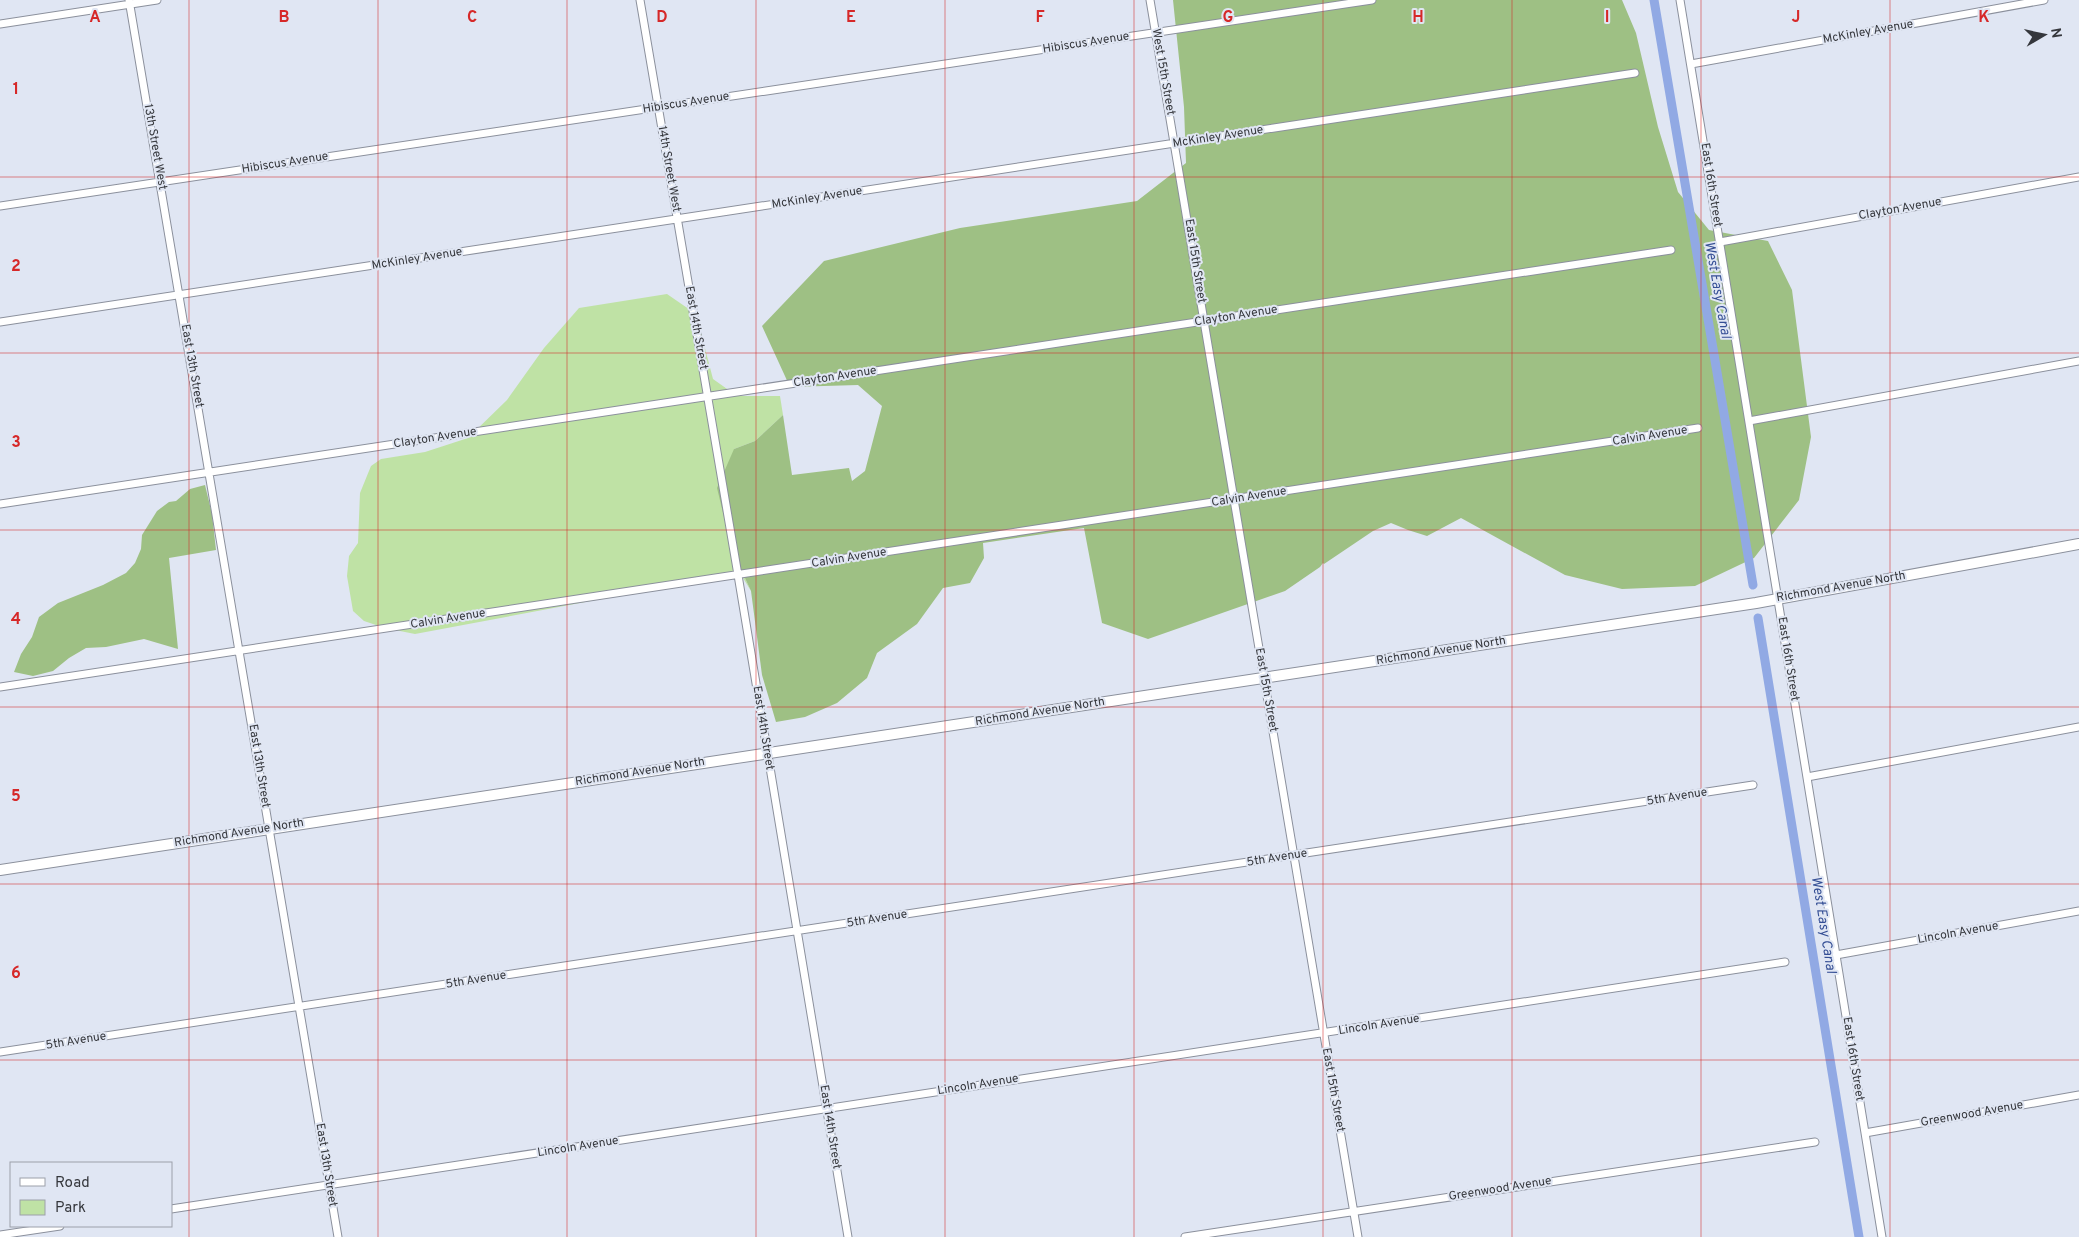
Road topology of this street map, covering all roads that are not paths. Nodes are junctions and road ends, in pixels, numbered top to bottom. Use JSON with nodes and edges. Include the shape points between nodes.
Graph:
{"nodes":[{"id":1,"x":157,"y":0,"type":"edge"},
{"id":2,"x":640,"y":0,"type":"edge"},
{"id":3,"x":1150,"y":0,"type":"edge"},
{"id":4,"x":1372,"y":0,"type":"edge"},
{"id":5,"x":1680,"y":0,"type":"edge"},
{"id":6,"x":2044,"y":0,"type":"edge"},
{"id":7,"x":130,"y":2,"type":"edge"},
{"id":8,"x":0,"y":24,"type":"edge"},
{"id":9,"x":1156,"y":33,"type":"junction"},
{"id":10,"x":1691,"y":64,"type":"junction"},
{"id":11,"x":1635,"y":73,"type":"dead end"},
{"id":12,"x":659,"y":107,"type":"junction"},
{"id":13,"x":1175,"y":143,"type":"junction"},
{"id":14,"x":2079,"y":177,"type":"edge"},
{"id":15,"x":161,"y":182,"type":"junction"},
{"id":16,"x":0,"y":206,"type":"edge"},
{"id":17,"x":678,"y":219,"type":"junction"},
{"id":18,"x":1720,"y":242,"type":"junction"},
{"id":19,"x":1671,"y":250,"type":"dead end"},
{"id":20,"x":180,"y":295,"type":"junction"},
{"id":21,"x":1205,"y":321,"type":"junction"},
{"id":22,"x":0,"y":322,"type":"edge"},
{"id":23,"x":2079,"y":361,"type":"edge"},
{"id":24,"x":708,"y":397,"type":"junction"},
{"id":25,"x":1749,"y":421,"type":"junction"},
{"id":26,"x":1698,"y":428,"type":"dead end"},
{"id":27,"x":210,"y":472,"type":"junction"},
{"id":28,"x":1234,"y":499,"type":"junction"},
{"id":29,"x":0,"y":504,"type":"edge"},
{"id":30,"x":2079,"y":544,"type":"edge"},
{"id":31,"x":738,"y":575,"type":"junction"},
{"id":32,"x":1778,"y":599,"type":"junction"},
{"id":33,"x":240,"y":651,"type":"junction"},
{"id":34,"x":1264,"y":678,"type":"junction"},
{"id":35,"x":0,"y":687,"type":"edge"},
{"id":36,"x":2079,"y":727,"type":"edge"},
{"id":37,"x":767,"y":753,"type":"junction"},
{"id":38,"x":1807,"y":777,"type":"junction"},
{"id":39,"x":1753,"y":785,"type":"dead end"},
{"id":40,"x":270,"y":828,"type":"junction"},
{"id":41,"x":1294,"y":855,"type":"junction"},
{"id":42,"x":0,"y":870,"type":"edge"},
{"id":43,"x":2079,"y":911,"type":"edge"},
{"id":44,"x":797,"y":931,"type":"junction"},
{"id":45,"x":1836,"y":954,"type":"junction"},
{"id":46,"x":1785,"y":962,"type":"dead end"},
{"id":47,"x":300,"y":1007,"type":"junction"},
{"id":48,"x":1324,"y":1033,"type":"junction"},
{"id":49,"x":0,"y":1052,"type":"edge"},
{"id":50,"x":2079,"y":1095,"type":"edge"},
{"id":51,"x":826,"y":1108,"type":"junction"},
{"id":52,"x":1865,"y":1133,"type":"junction"},
{"id":53,"x":1814,"y":1142,"type":"dead end"},
{"id":54,"x":329,"y":1185,"type":"junction"},
{"id":55,"x":172,"y":1209,"type":"edge"},
{"id":56,"x":1354,"y":1211,"type":"junction"},
{"id":57,"x":53,"y":1227,"type":"edge"},
{"id":58,"x":0,"y":1235,"type":"edge"},
{"id":59,"x":338,"y":1237,"type":"edge"},
{"id":60,"x":848,"y":1237,"type":"edge"},
{"id":61,"x":1185,"y":1237,"type":"edge"},
{"id":62,"x":1358,"y":1237,"type":"edge"},
{"id":63,"x":1882,"y":1237,"type":"edge"}],
"edges":[{"from":1,"to":7,"type":"street"},
{"from":2,"to":12,"type":"street","name":"14th Street West"},
{"from":3,"to":9,"type":"street","name":"West 15th Street"},
{"from":4,"to":9,"type":"street","name":"Hibiscus Avenue"},
{"from":5,"to":10,"type":"street","name":"East 16th Street"},
{"from":6,"to":10,"type":"street","name":"McKinley Avenue"},
{"from":7,"to":8,"type":"street"},
{"from":7,"to":15,"type":"street","name":"13th Street West"},
{"from":9,"to":12,"type":"street","name":"Hibiscus Avenue"},
{"from":9,"to":13,"type":"street","name":"West 15th Street"},
{"from":10,"to":18,"type":"street","name":"East 16th Street"},
{"from":11,"to":13,"type":"street","name":"McKinley Avenue"},
{"from":12,"to":15,"type":"street","name":"Hibiscus Avenue"},
{"from":12,"to":17,"type":"street","name":"14th Street West"},
{"from":13,"to":17,"type":"street","name":"McKinley Avenue"},
{"from":13,"to":21,"type":"street","name":"East 15th Street"},
{"from":14,"to":18,"type":"street","name":"Clayton Avenue"},
{"from":15,"to":16,"type":"street","name":"Hibiscus Avenue"},
{"from":15,"to":20,"type":"street","name":"13th Street West"},
{"from":17,"to":20,"type":"street","name":"McKinley Avenue"},
{"from":17,"to":24,"type":"street","name":"East 14th Street"},
{"from":18,"to":25,"type":"street","name":"East 16th Street"},
{"from":19,"to":21,"type":"street","name":"Clayton Avenue"},
{"from":20,"to":22,"type":"street","name":"McKinley Avenue"},
{"from":20,"to":27,"type":"street","name":"East 13th Street"},
{"from":21,"to":24,"type":"street","name":"Clayton Avenue"},
{"from":21,"to":28,"type":"street","name":"East 15th Street"},
{"from":23,"to":25,"type":"street"},
{"from":24,"to":27,"type":"street","name":"Clayton Avenue"},
{"from":24,"to":31,"type":"street","name":"East 14th Street"},
{"from":25,"to":32,"type":"street","name":"East 16th Street"},
{"from":26,"to":28,"type":"street","name":"Calvin Avenue"},
{"from":27,"to":29,"type":"street","name":"Clayton Avenue"},
{"from":27,"to":33,"type":"street","name":"East 13th Street"},
{"from":28,"to":31,"type":"street","name":"Calvin Avenue"},
{"from":28,"to":34,"type":"street","name":"East 15th Street"},
{"from":30,"to":32,"type":"street","name":"Richmond Avenue North"},
{"from":31,"to":33,"type":"street","name":"Calvin Avenue"},
{"from":31,"to":37,"type":"street","name":"East 14th Street"},
{"from":32,"to":34,"type":"street","name":"Richmond Avenue North"},
{"from":32,"to":38,"type":"street","name":"East 16th Street"},
{"from":33,"to":35,"type":"street","name":"Calvin Avenue"},
{"from":33,"to":40,"type":"street","name":"East 13th Street"},
{"from":34,"to":37,"type":"street","name":"Richmond Avenue North"},
{"from":34,"to":41,"type":"street","name":"East 15th Street"},
{"from":36,"to":38,"type":"street"},
{"from":37,"to":40,"type":"street","name":"Richmond Avenue North"},
{"from":37,"to":44,"type":"street","name":"East 14th Street"},
{"from":38,"to":45,"type":"street","name":"East 16th Street"},
{"from":39,"to":41,"type":"street","name":"5th Avenue"},
{"from":40,"to":42,"type":"street","name":"Richmond Avenue North"},
{"from":40,"to":47,"type":"street","name":"East 13th Street"},
{"from":41,"to":44,"type":"street","name":"5th Avenue"},
{"from":41,"to":48,"type":"street","name":"East 15th Street"},
{"from":43,"to":45,"type":"street","name":"Lincoln Avenue"},
{"from":44,"to":47,"type":"street","name":"5th Avenue"},
{"from":44,"to":51,"type":"street","name":"East 14th Street"},
{"from":45,"to":52,"type":"street","name":"East 16th Street"},
{"from":46,"to":48,"type":"street","name":"Lincoln Avenue"},
{"from":47,"to":49,"type":"street","name":"5th Avenue"},
{"from":47,"to":54,"type":"street","name":"East 13th Street"},
{"from":48,"to":51,"type":"street","name":"Lincoln Avenue"},
{"from":48,"to":56,"type":"street","name":"East 15th Street"},
{"from":50,"to":52,"type":"street","name":"Greenwood Avenue"},
{"from":51,"to":54,"type":"street","name":"Lincoln Avenue"},
{"from":51,"to":60,"type":"street","name":"East 14th Street"},
{"from":52,"to":63,"type":"street","name":"East 16th Street"},
{"from":53,"to":56,"type":"street","name":"Greenwood Avenue"},
{"from":54,"to":55,"type":"street","name":"Lincoln Avenue"},
{"from":54,"to":59,"type":"street","name":"East 13th Street"},
{"from":56,"to":61,"type":"street","name":"Greenwood Avenue"},
{"from":56,"to":62,"type":"street","name":"East 15th Street"},
{"from":57,"to":58,"type":"street"}]}
